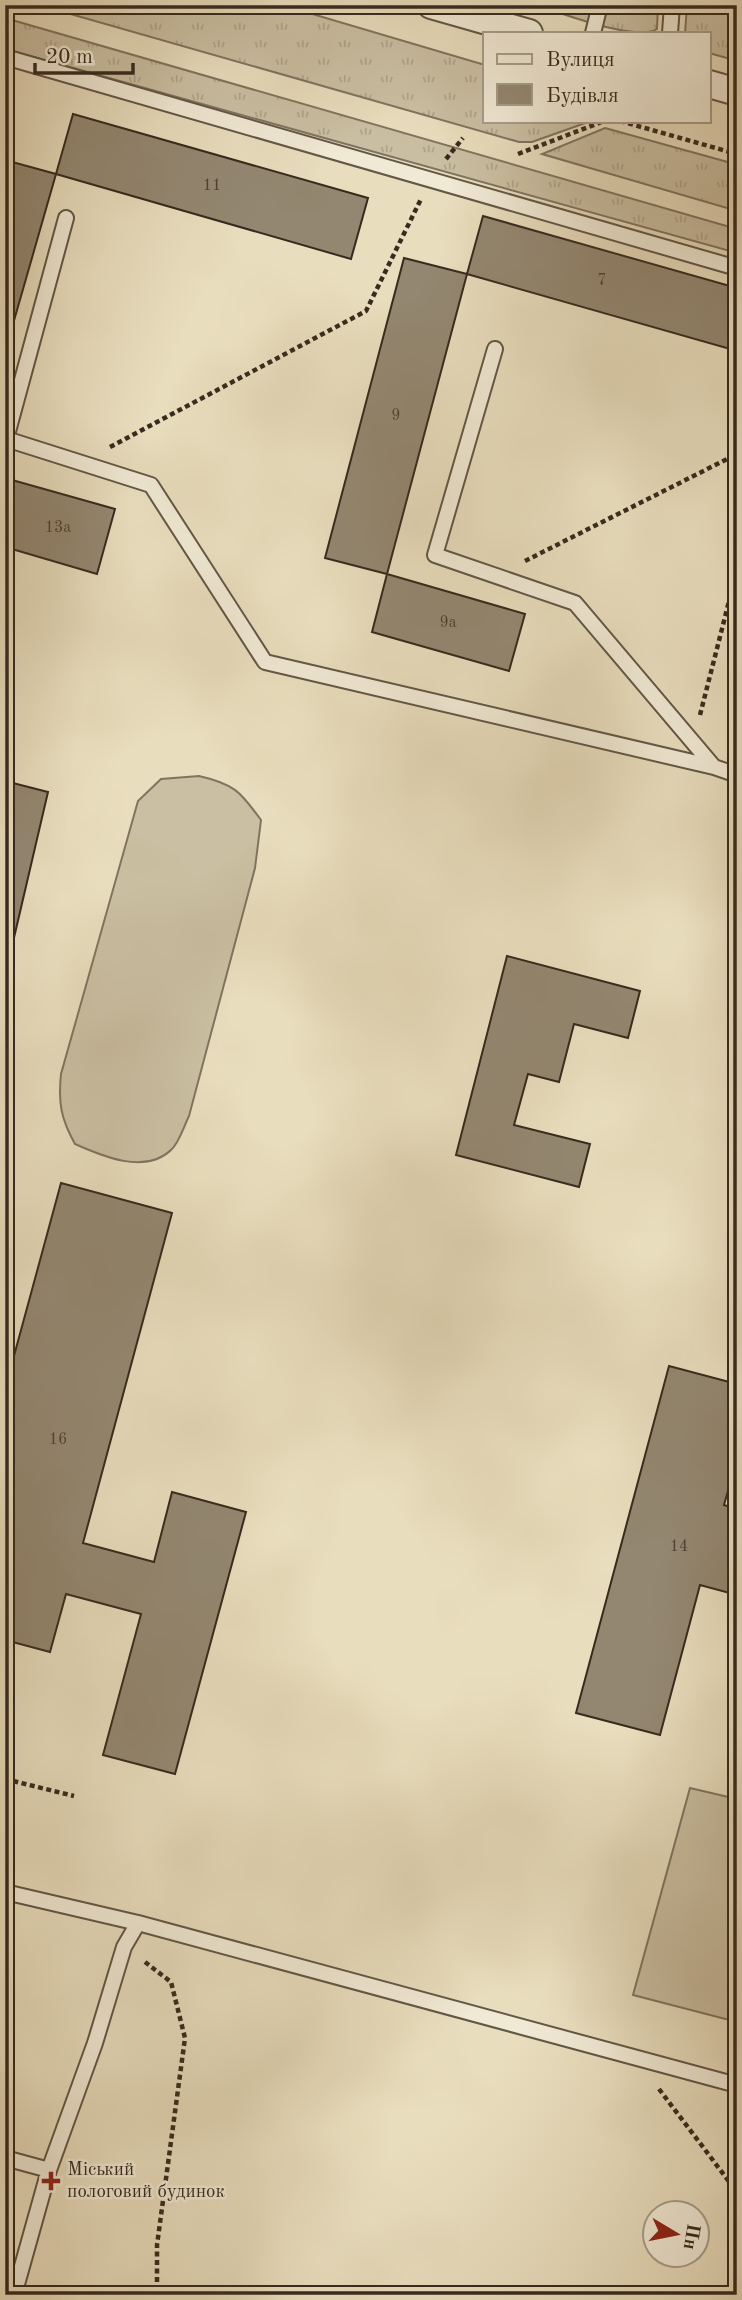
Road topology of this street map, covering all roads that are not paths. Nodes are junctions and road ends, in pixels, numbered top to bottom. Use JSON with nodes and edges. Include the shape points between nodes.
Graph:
{"nodes":[{"id":1,"x":431,"y":5,"type":"edge"},
{"id":2,"x":600,"y":5,"type":"edge"},
{"id":3,"x":672,"y":5,"type":"edge"},
{"id":4,"x":525,"y":32,"type":"edge"},
{"id":5,"x":593,"y":32,"type":"edge"},
{"id":6,"x":670,"y":32,"type":"edge"},
{"id":7,"x":5,"y":57,"type":"edge"},
{"id":8,"x":710,"y":84,"type":"edge"},
{"id":9,"x":737,"y":92,"type":"edge"},
{"id":10,"x":66,"y":218,"type":"dead end"},
{"id":11,"x":737,"y":268,"type":"edge"},
{"id":12,"x":495,"y":349,"type":"dead end"},
{"id":13,"x":714,"y":767,"type":"junction"},
{"id":14,"x":737,"y":775,"type":"edge"},
{"id":15,"x":5,"y":1892,"type":"edge"},
{"id":16,"x":138,"y":1923,"type":"junction"},
{"id":17,"x":737,"y":2085,"type":"edge"},
{"id":18,"x":5,"y":2158,"type":"edge"},
{"id":19,"x":49,"y":2169,"type":"junction"},
{"id":20,"x":14,"y":2295,"type":"edge"}],
"edges":[{"from":1,"to":4,"type":"street"},
{"from":2,"to":5,"type":"lane"},
{"from":3,"to":6,"type":"lane"},
{"from":7,"to":11,"type":"lane"},
{"from":8,"to":9,"type":"street"},
{"from":10,"to":13,"type":"lane","via":[[6,439],[151,485],[265,662]]},
{"from":12,"to":13,"type":"lane","via":[[435,555],[575,603]]},
{"from":13,"to":14,"type":"lane"},
{"from":15,"to":16,"type":"lane"},
{"from":16,"to":17,"type":"lane"},
{"from":16,"to":19,"type":"lane","via":[[124,1947]]},
{"from":18,"to":19,"type":"lane"},
{"from":19,"to":20,"type":"lane"}]}
